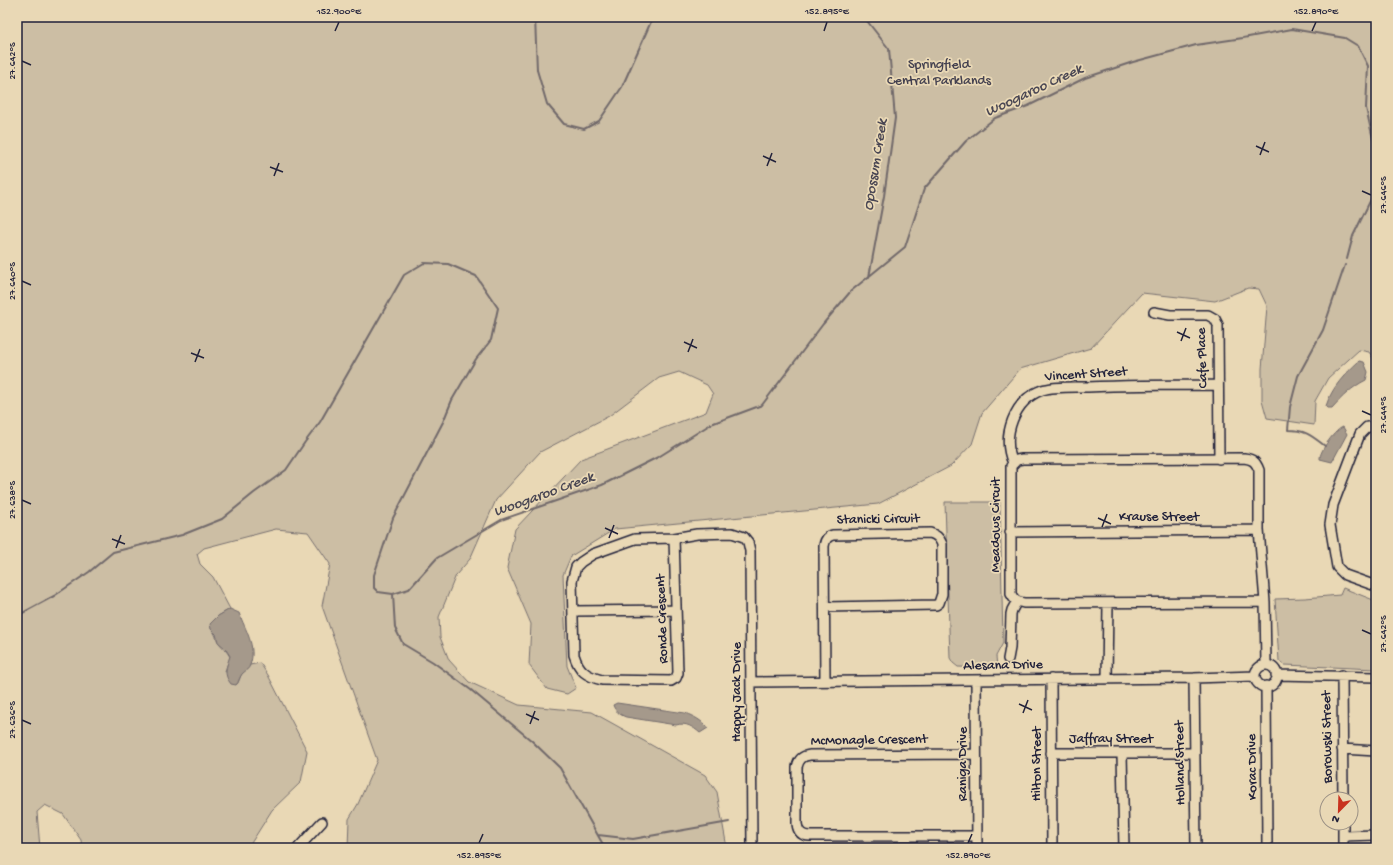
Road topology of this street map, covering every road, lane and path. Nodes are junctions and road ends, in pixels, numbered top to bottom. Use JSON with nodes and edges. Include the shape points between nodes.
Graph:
{"nodes":[{"id":1,"x":1154,"y":312,"type":"dead end"},
{"id":2,"x":1218,"y":385,"type":"junction"},
{"id":3,"x":1376,"y":427,"type":"edge"},
{"id":4,"x":1219,"y":459,"type":"junction"},
{"id":5,"x":1013,"y":463,"type":"junction"},
{"id":6,"x":1259,"y":530,"type":"junction"},
{"id":7,"x":1010,"y":532,"type":"junction"},
{"id":8,"x":744,"y":537,"type":"joint"},
{"id":9,"x":674,"y":538,"type":"junction"},
{"id":10,"x":1376,"y":586,"type":"edge"},
{"id":11,"x":1016,"y":601,"type":"junction"},
{"id":12,"x":1265,"y":602,"type":"junction"},
{"id":13,"x":1108,"y":603,"type":"junction"},
{"id":14,"x":825,"y":607,"type":"junction"},
{"id":15,"x":676,"y":610,"type":"junction"},
{"id":16,"x":573,"y":611,"type":"junction"},
{"id":17,"x":1008,"y":659,"type":"dead end"},
{"id":18,"x":1266,"y":665,"type":"junction"},
{"id":19,"x":1276,"y":675,"type":"junction"},
{"id":20,"x":1255,"y":676,"type":"junction"},
{"id":21,"x":1342,"y":676,"type":"junction"},
{"id":22,"x":1376,"y":677,"type":"edge"},
{"id":23,"x":1194,"y":678,"type":"junction"},
{"id":24,"x":1107,"y":679,"type":"junction"},
{"id":25,"x":976,"y":680,"type":"junction"},
{"id":26,"x":1051,"y":680,"type":"junction"},
{"id":27,"x":825,"y":681,"type":"junction"},
{"id":28,"x":751,"y":682,"type":"junction"},
{"id":29,"x":1266,"y":686,"type":"junction"},
{"id":30,"x":1342,"y":750,"type":"junction"},
{"id":31,"x":1376,"y":751,"type":"edge"},
{"id":32,"x":1051,"y":753,"type":"junction"},
{"id":33,"x":1122,"y":753,"type":"junction"},
{"id":34,"x":1195,"y":753,"type":"junction"},
{"id":35,"x":976,"y":754,"type":"junction"},
{"id":36,"x":1343,"y":791,"type":"edge"},
{"id":37,"x":322,"y":822,"type":"dead end"},
{"id":38,"x":1344,"y":831,"type":"edge"},
{"id":39,"x":1376,"y":835,"type":"edge"},
{"id":40,"x":977,"y":836,"type":"junction"},
{"id":41,"x":1344,"y":836,"type":"junction"},
{"id":42,"x":298,"y":848,"type":"edge"},
{"id":43,"x":752,"y":848,"type":"edge"},
{"id":44,"x":977,"y":848,"type":"edge"},
{"id":45,"x":1052,"y":848,"type":"edge"},
{"id":46,"x":1124,"y":848,"type":"edge"},
{"id":47,"x":1196,"y":848,"type":"edge"},
{"id":48,"x":1267,"y":848,"type":"edge"},
{"id":49,"x":1343,"y":848,"type":"edge"}],
"edges":[{"from":1,"to":2,"type":"street","name":"Cafe Place","via":[[1170,315],[1208,315],[1215,319],[1218,325]]},
{"from":2,"to":4,"type":"street","name":"Cafe Place"},
{"from":2,"to":5,"type":"street","name":"Vincent Street","via":[[1043,390],[1019,406],[1012,420],[1009,435]]},
{"from":3,"to":10,"type":"street","via":[[1367,427],[1360,434],[1333,505],[1330,525],[1338,567],[1345,575]]},
{"from":4,"to":5,"type":"street","name":"Meadows Circuit","via":[[1022,459]]},
{"from":4,"to":6,"type":"street","name":"Meadows Circuit","via":[[1250,459],[1257,463]]},
{"from":5,"to":7,"type":"street","name":"Meadows Circuit","via":[[1010,471]]},
{"from":6,"to":7,"type":"street","name":"Krause Street"},
{"from":6,"to":12,"type":"street","name":"Meadows Circuit"},
{"from":7,"to":11,"type":"street","name":"Meadows Circuit","via":[[1011,594]]},
{"from":8,"to":9,"type":"street","name":"Ronde Crescent","via":[[732,533],[697,534]]},
{"from":8,"to":28,"type":"street","name":"Happy Jack Drive","via":[[750,551]]},
{"from":9,"to":15,"type":"street","name":"Ronde Crescent"},
{"from":9,"to":16,"type":"street","name":"Ronde Crescent","via":[[635,539],[593,554],[581,562],[576,567],[572,581]]},
{"from":11,"to":13,"type":"street"},
{"from":11,"to":17,"type":"street","via":[[1011,614]]},
{"from":12,"to":13,"type":"street"},
{"from":12,"to":18,"type":"street","name":"Meadows Circuit"},
{"from":13,"to":24,"type":"street"},
{"from":14,"to":14,"type":"street","name":"Stanicki Circuit","via":[[824,546],[829,536],[930,533],[940,540],[942,594],[936,605]]},
{"from":14,"to":27,"type":"street","name":"Stanicki Circuit"},
{"from":15,"to":16,"type":"street"},
{"from":15,"to":16,"type":"street","name":"Ronde Crescent","via":[[678,673],[671,681],[602,680],[584,673],[574,655]]},
{"from":18,"to":19,"type":"street","via":[[1272,667]]},
{"from":18,"to":20,"type":"street","via":[[1257,669]]},
{"from":19,"to":21,"type":"street"},
{"from":19,"to":29,"type":"street","via":[[1275,682]]},
{"from":20,"to":23,"type":"street","name":"Alesana Drive"},
{"from":20,"to":29,"type":"street","via":[[1257,682]]},
{"from":21,"to":22,"type":"street"},
{"from":21,"to":30,"type":"street","name":"Borowski Street"},
{"from":23,"to":24,"type":"street","name":"Alesana Drive"},
{"from":23,"to":34,"type":"street","name":"Holland Street"},
{"from":24,"to":26,"type":"street","name":"Alesana Drive"},
{"from":25,"to":26,"type":"street","name":"Alesana Drive"},
{"from":25,"to":27,"type":"street","name":"Alesana Drive"},
{"from":25,"to":35,"type":"street","name":"Raniga Drive"},
{"from":26,"to":32,"type":"street","name":"Hilton Street"},
{"from":27,"to":28,"type":"street","name":"Alesana Drive"},
{"from":28,"to":43,"type":"street","name":"Happy Jack Drive"},
{"from":29,"to":48,"type":"street","name":"Korac Drive"},
{"from":30,"to":31,"type":"street"},
{"from":30,"to":36,"type":"street","name":"Borowski Street"},
{"from":32,"to":33,"type":"street","name":"Jaffray Street"},
{"from":32,"to":45,"type":"street","name":"Hilton Street"},
{"from":33,"to":34,"type":"street","name":"Jaffray Street"},
{"from":33,"to":46,"type":"street"},
{"from":34,"to":47,"type":"street","name":"Holland Street"},
{"from":35,"to":40,"type":"street","name":"Raniga Drive"},
{"from":35,"to":40,"type":"street","name":"McMonagle Crescent","via":[[802,757],[797,767],[797,810],[798,829],[807,836]]},
{"from":37,"to":42,"type":"street"},
{"from":38,"to":41,"type":"street"},
{"from":39,"to":41,"type":"street"},
{"from":40,"to":44,"type":"street","name":"Raniga Drive"},
{"from":41,"to":49,"type":"street"}]}
